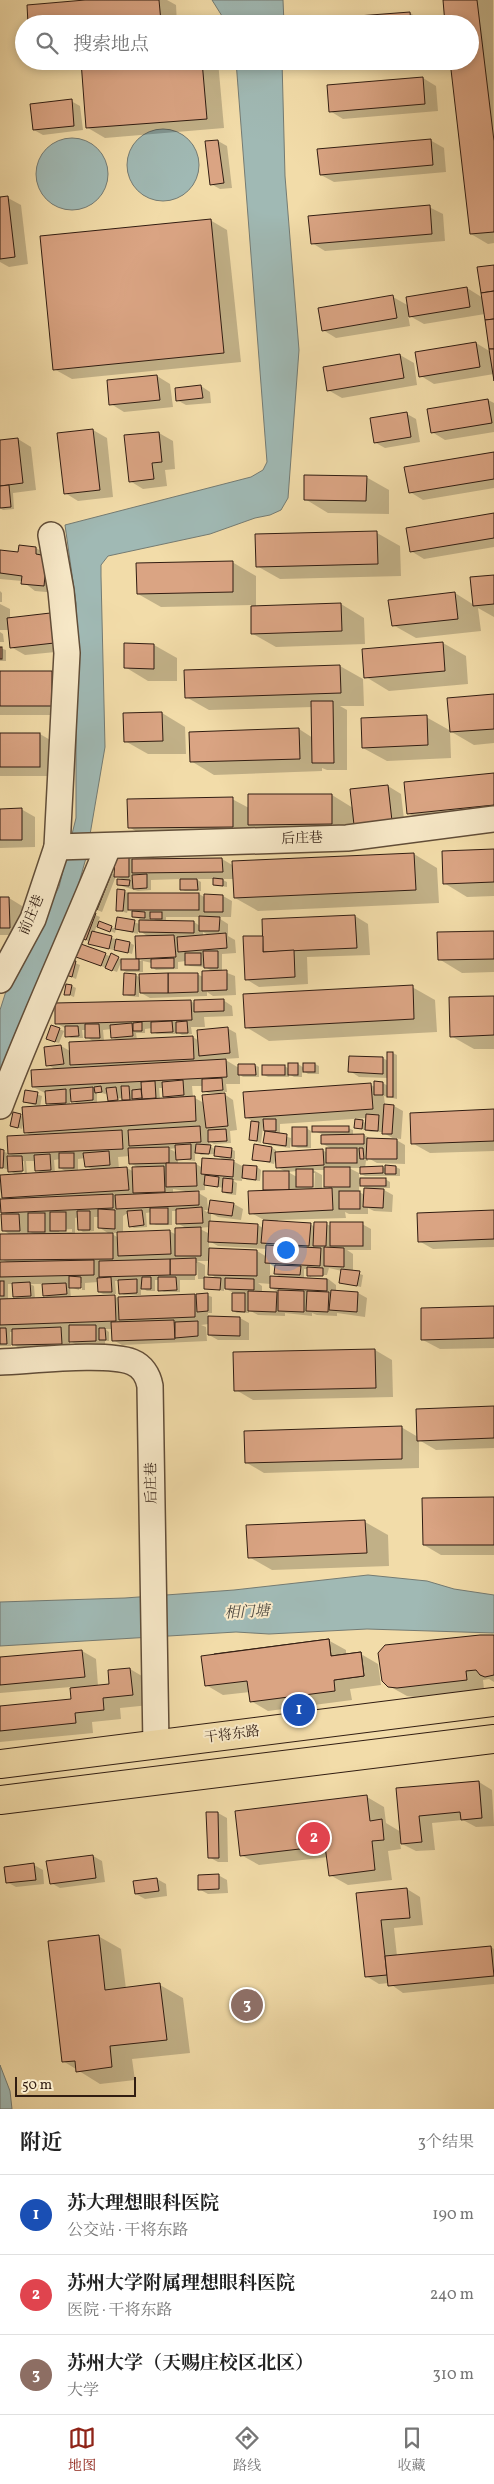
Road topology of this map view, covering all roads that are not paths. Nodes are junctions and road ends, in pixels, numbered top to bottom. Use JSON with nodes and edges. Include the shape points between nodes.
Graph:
{"nodes":[{"id":1,"x":51,"y":535,"type":"dead end"},
{"id":2,"x":494,"y":819,"type":"edge"},
{"id":3,"x":57,"y":847,"type":"junction"},
{"id":4,"x":103,"y":847,"type":"junction"},
{"id":5,"x":0,"y":980,"type":"edge"},
{"id":6,"x":0,"y":1106,"type":"edge"},
{"id":7,"x":0,"y":1362,"type":"edge"},
{"id":8,"x":494,"y":1702,"type":"edge"},
{"id":9,"x":494,"y":1739,"type":"edge"},
{"id":10,"x":156,"y":1745,"type":"junction"},
{"id":11,"x":0,"y":1764,"type":"edge"},
{"id":12,"x":0,"y":1800,"type":"edge"}],
"edges":[{"from":1,"to":3,"type":"street","name":"前庄巷","via":[[67,653]]},
{"from":2,"to":4,"type":"street","name":"后庄巷","via":[[347,838]]},
{"from":3,"to":4,"type":"street","name":"后庄巷"},
{"from":3,"to":5,"type":"street","name":"前庄巷","via":[[33,919]]},
{"from":4,"to":6,"type":"street","via":[[72,935],[29,1030]]},
{"from":7,"to":10,"type":"street","name":"后庄巷","via":[[111,1358],[134,1363],[148,1376]]},
{"from":8,"to":10,"type":"main road","name":"干将东路"},
{"from":9,"to":12,"type":"main road"},
{"from":10,"to":11,"type":"main road","name":"干将东路"}]}
